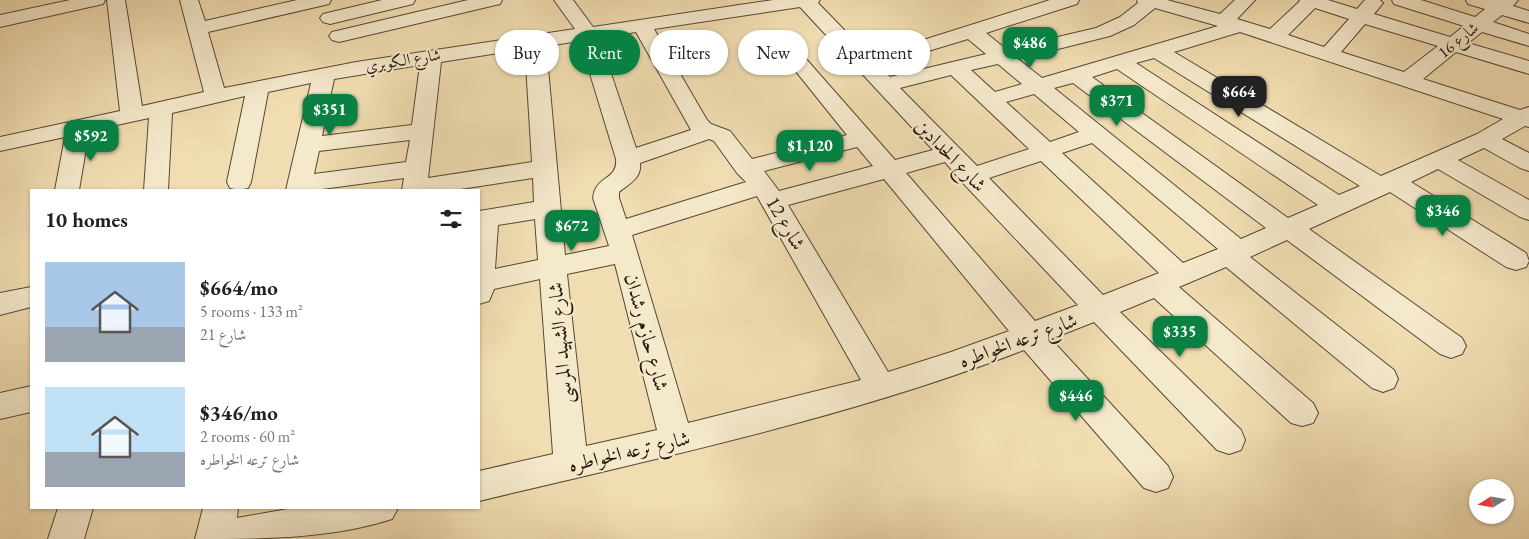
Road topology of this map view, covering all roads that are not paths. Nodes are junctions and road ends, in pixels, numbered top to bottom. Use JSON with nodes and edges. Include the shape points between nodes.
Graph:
{"nodes":[{"id":1,"x":96,"y":0,"type":"edge"},
{"id":2,"x":116,"y":0,"type":"edge"},
{"id":3,"x":189,"y":0,"type":"edge"},
{"id":4,"x":406,"y":0,"type":"edge"},
{"id":5,"x":493,"y":0,"type":"edge"},
{"id":6,"x":563,"y":0,"type":"edge"},
{"id":7,"x":1070,"y":0,"type":"edge"},
{"id":8,"x":1246,"y":0,"type":"edge"},
{"id":9,"x":1310,"y":0,"type":"edge"},
{"id":10,"x":1376,"y":0,"type":"edge"},
{"id":11,"x":1401,"y":0,"type":"edge"},
{"id":12,"x":1475,"y":0,"type":"edge"},
{"id":13,"x":799,"y":1,"type":"edge"},
{"id":14,"x":1149,"y":1,"type":"edge"},
{"id":15,"x":1176,"y":3,"type":"edge"},
{"id":16,"x":1504,"y":4,"type":"edge"},
{"id":17,"x":324,"y":5,"type":"edge"},
{"id":18,"x":1362,"y":16,"type":"junction"},
{"id":19,"x":1529,"y":17,"type":"edge"},
{"id":20,"x":0,"y":21,"type":"edge"},
{"id":21,"x":462,"y":23,"type":"edge"},
{"id":22,"x":1232,"y":24,"type":"junction"},
{"id":23,"x":1478,"y":24,"type":"junction"},
{"id":24,"x":642,"y":26,"type":"junction"},
{"id":25,"x":198,"y":28,"type":"junction"},
{"id":26,"x":585,"y":30,"type":"edge"},
{"id":27,"x":615,"y":30,"type":"edge"},
{"id":28,"x":495,"y":31,"type":"edge"},
{"id":29,"x":972,"y":32,"type":"junction"},
{"id":30,"x":339,"y":36,"type":"junction"},
{"id":31,"x":1274,"y":37,"type":"junction"},
{"id":32,"x":1529,"y":40,"type":"edge"},
{"id":33,"x":1452,"y":44,"type":"junction"},
{"id":34,"x":930,"y":45,"type":"edge"},
{"id":35,"x":1157,"y":51,"type":"junction"},
{"id":36,"x":1328,"y":55,"type":"junction"},
{"id":37,"x":431,"y":56,"type":"junction"},
{"id":38,"x":1003,"y":58,"type":"junction"},
{"id":39,"x":1120,"y":62,"type":"junction"},
{"id":40,"x":356,"y":68,"type":"junction"},
{"id":41,"x":956,"y":68,"type":"junction"},
{"id":42,"x":1529,"y":68,"type":"edge"},
{"id":43,"x":808,"y":73,"type":"edge"},
{"id":44,"x":324,"y":74,"type":"junction"},
{"id":45,"x":537,"y":75,"type":"edge"},
{"id":46,"x":601,"y":75,"type":"edge"},
{"id":47,"x":1076,"y":75,"type":"junction"},
{"id":48,"x":1407,"y":81,"type":"junction"},
{"id":49,"x":884,"y":85,"type":"junction"},
{"id":50,"x":1038,"y":86,"type":"junction"},
{"id":51,"x":258,"y":87,"type":"junction"},
{"id":52,"x":216,"y":97,"type":"junction"},
{"id":53,"x":991,"y":100,"type":"junction"},
{"id":54,"x":161,"y":108,"type":"junction"},
{"id":55,"x":132,"y":115,"type":"junction"},
{"id":56,"x":1527,"y":117,"type":"edge"},
{"id":57,"x":78,"y":127,"type":"junction"},
{"id":58,"x":423,"y":131,"type":"junction"},
{"id":59,"x":711,"y":131,"type":"junction"},
{"id":60,"x":1096,"y":134,"type":"junction"},
{"id":61,"x":863,"y":138,"type":"junction"},
{"id":62,"x":1485,"y":139,"type":"junction"},
{"id":63,"x":0,"y":144,"type":"edge"},
{"id":64,"x":308,"y":145,"type":"junction"},
{"id":65,"x":1046,"y":151,"type":"junction"},
{"id":66,"x":950,"y":153,"type":"junction"},
{"id":67,"x":628,"y":159,"type":"junction"},
{"id":68,"x":1438,"y":159,"type":"junction"},
{"id":69,"x":1529,"y":163,"type":"edge"},
{"id":70,"x":544,"y":168,"type":"junction"},
{"id":71,"x":889,"y":169,"type":"junction"},
{"id":72,"x":971,"y":176,"type":"junction"},
{"id":73,"x":239,"y":182,"type":"dead end"},
{"id":74,"x":416,"y":182,"type":"edge"},
{"id":75,"x":761,"y":184,"type":"junction"},
{"id":76,"x":1386,"y":184,"type":"junction"},
{"id":77,"x":299,"y":187,"type":"edge"},
{"id":78,"x":67,"y":189,"type":"edge"},
{"id":79,"x":156,"y":189,"type":"edge"},
{"id":80,"x":1338,"y":206,"type":"junction"},
{"id":81,"x":547,"y":208,"type":"junction"},
{"id":82,"x":1529,"y":212,"type":"edge"},
{"id":83,"x":482,"y":220,"type":"edge"},
{"id":84,"x":1288,"y":229,"type":"junction"},
{"id":85,"x":622,"y":241,"type":"junction"},
{"id":86,"x":1234,"y":253,"type":"junction"},
{"id":87,"x":1516,"y":260,"type":"dead end"},
{"id":88,"x":480,"y":264,"type":"edge"},
{"id":89,"x":553,"y":268,"type":"junction"},
{"id":90,"x":1169,"y":280,"type":"junction"},
{"id":91,"x":480,"y":286,"type":"edge"},
{"id":92,"x":30,"y":297,"type":"edge"},
{"id":93,"x":0,"y":304,"type":"edge"},
{"id":94,"x":1098,"y":309,"type":"junction"},
{"id":95,"x":1030,"y":336,"type":"junction"},
{"id":96,"x":1451,"y":346,"type":"dead end"},
{"id":97,"x":1383,"y":379,"type":"dead end"},
{"id":98,"x":881,"y":387,"type":"junction"},
{"id":99,"x":30,"y":399,"type":"edge"},
{"id":100,"x":0,"y":406,"type":"edge"},
{"id":101,"x":1302,"y":413,"type":"dead end"},
{"id":102,"x":676,"y":440,"type":"junction"},
{"id":103,"x":1229,"y":440,"type":"dead end"},
{"id":104,"x":571,"y":465,"type":"junction"},
{"id":105,"x":1156,"y":477,"type":"dead end"},
{"id":106,"x":480,"y":486,"type":"edge"},
{"id":107,"x":76,"y":509,"type":"edge"},
{"id":108,"x":221,"y":509,"type":"edge"},
{"id":109,"x":375,"y":509,"type":"edge"},
{"id":110,"x":66,"y":539,"type":"edge"},
{"id":111,"x":214,"y":539,"type":"edge"}],
"edges":[{"from":1,"to":20,"type":"street"},
{"from":2,"to":55,"type":"street"},
{"from":3,"to":25,"type":"street"},
{"from":4,"to":17,"type":"street"},
{"from":5,"to":21,"type":"street"},
{"from":6,"to":26,"type":"street"},
{"from":7,"to":29,"type":"street"},
{"from":8,"to":22,"type":"street"},
{"from":9,"to":18,"type":"street"},
{"from":9,"to":31,"type":"street"},
{"from":10,"to":18,"type":"street"},
{"from":11,"to":23,"type":"street"},
{"from":12,"to":16,"type":"street"},
{"from":13,"to":24,"type":"street","name":"شارع الكوبري"},
{"from":13,"to":49,"type":"street","name":"شارع الحدادين"},
{"from":14,"to":15,"type":"street"},
{"from":14,"to":38,"type":"street","via":[[1127,21],[1112,29]]},
{"from":15,"to":22,"type":"street"},
{"from":16,"to":19,"type":"street"},
{"from":16,"to":23,"type":"street","name":"شارع 16"},
{"from":17,"to":25,"type":"street"},
{"from":17,"to":30,"type":"street"},
{"from":18,"to":33,"type":"street"},
{"from":18,"to":36,"type":"street"},
{"from":21,"to":28,"type":"street","name":"شارع الكوبري"},
{"from":21,"to":30,"type":"street"},
{"from":21,"to":37,"type":"street","name":"شارع الكوبري"},
{"from":22,"to":31,"type":"street"},
{"from":22,"to":35,"type":"street"},
{"from":23,"to":32,"type":"street"},
{"from":23,"to":33,"type":"street","name":"شارع 16"},
{"from":24,"to":27,"type":"street","name":"شارع الكوبري"},
{"from":24,"to":59,"type":"street","name":"شارع 12","via":[[698,124]]},
{"from":25,"to":52,"type":"street"},
{"from":29,"to":34,"type":"street"},
{"from":29,"to":38,"type":"street"},
{"from":30,"to":40,"type":"street"},
{"from":31,"to":36,"type":"street"},
{"from":33,"to":42,"type":"street"},
{"from":33,"to":48,"type":"street","name":"شارع 16"},
{"from":35,"to":39,"type":"street"},
{"from":35,"to":76,"type":"street"},
{"from":36,"to":48,"type":"street"},
{"from":37,"to":40,"type":"street","name":"شارع الكوبري"},
{"from":37,"to":58,"type":"street"},
{"from":38,"to":41,"type":"street"},
{"from":38,"to":50,"type":"street"},
{"from":39,"to":47,"type":"street"},
{"from":39,"to":80,"type":"street"},
{"from":40,"to":44,"type":"street","name":"شارع الكوبري"},
{"from":41,"to":49,"type":"street"},
{"from":41,"to":53,"type":"street"},
{"from":43,"to":61,"type":"street"},
{"from":44,"to":51,"type":"street","name":"شارع الكوبري"},
{"from":44,"to":64,"type":"street"},
{"from":45,"to":70,"type":"street","name":"شارع الشهيد المرسى"},
{"from":46,"to":67,"type":"street"},
{"from":47,"to":50,"type":"street"},
{"from":47,"to":84,"type":"street"},
{"from":48,"to":56,"type":"street"},
{"from":49,"to":66,"type":"street","name":"شارع الحدادين"},
{"from":50,"to":53,"type":"street"},
{"from":50,"to":60,"type":"street"},
{"from":51,"to":52,"type":"street","name":"شارع الكوبري"},
{"from":51,"to":73,"type":"street"},
{"from":52,"to":54,"type":"street","name":"شارع الكوبري"},
{"from":53,"to":65,"type":"street"},
{"from":54,"to":55,"type":"street","name":"شارع الكوبري"},
{"from":54,"to":79,"type":"street"},
{"from":55,"to":57,"type":"street","name":"شارع الكوبري"},
{"from":56,"to":62,"type":"street","name":"شارع ترعه الخواطره"},
{"from":57,"to":63,"type":"street","name":"شارع الكوبري"},
{"from":57,"to":78,"type":"street"},
{"from":58,"to":64,"type":"street"},
{"from":58,"to":74,"type":"street"},
{"from":59,"to":67,"type":"street"},
{"from":59,"to":75,"type":"street","name":"شارع 12","via":[[722,136]]},
{"from":60,"to":65,"type":"street"},
{"from":60,"to":86,"type":"street"},
{"from":61,"to":71,"type":"street"},
{"from":61,"to":75,"type":"street"},
{"from":62,"to":68,"type":"street","name":"شارع ترعه الخواطره"},
{"from":62,"to":69,"type":"street"},
{"from":64,"to":77,"type":"street"},
{"from":65,"to":72,"type":"street"},
{"from":65,"to":90,"type":"street"},
{"from":66,"to":71,"type":"street"},
{"from":66,"to":72,"type":"street","name":"شارع الحدادين"},
{"from":67,"to":85,"type":"street","name":"شارع حازم رشدان","via":[[626,176],[610,186],[606,194]]},
{"from":68,"to":76,"type":"street","name":"شارع ترعه الخواطره"},
{"from":68,"to":82,"type":"street"},
{"from":70,"to":74,"type":"street"},
{"from":70,"to":81,"type":"street","name":"شارع الشهيد المرسى"},
{"from":71,"to":75,"type":"street"},
{"from":71,"to":95,"type":"street"},
{"from":72,"to":94,"type":"street","name":"شارع الحدادين"},
{"from":74,"to":77,"type":"street"},
{"from":75,"to":85,"type":"street"},
{"from":75,"to":98,"type":"street","name":"شارع 12"},
{"from":76,"to":80,"type":"street","name":"شارع ترعه الخواطره"},
{"from":76,"to":87,"type":"street"},
{"from":80,"to":84,"type":"street","name":"شارع ترعه الخواطره"},
{"from":81,"to":83,"type":"street"},
{"from":81,"to":89,"type":"street","name":"شارع الشهيد المرسى"},
{"from":83,"to":88,"type":"street"},
{"from":84,"to":86,"type":"street","name":"شارع ترعه الخواطره"},
{"from":84,"to":96,"type":"street"},
{"from":85,"to":89,"type":"street"},
{"from":85,"to":102,"type":"street","name":"شارع حازم رشدان"},
{"from":86,"to":90,"type":"street","name":"شارع ترعه الخواطره"},
{"from":86,"to":97,"type":"street"},
{"from":89,"to":91,"type":"street"},
{"from":89,"to":104,"type":"street","name":"شارع الشهيد المرسى"},
{"from":90,"to":94,"type":"street","name":"شارع ترعه الخواطره"},
{"from":90,"to":101,"type":"street"},
{"from":92,"to":93,"type":"street"},
{"from":94,"to":95,"type":"street","name":"شارع ترعه الخواطره"},
{"from":94,"to":103,"type":"street","name":"شارع الحدادين"},
{"from":95,"to":98,"type":"street","name":"شارع ترعه الخواطره"},
{"from":95,"to":105,"type":"street"},
{"from":98,"to":102,"type":"street","name":"شارع ترعه الخواطره"},
{"from":99,"to":100,"type":"street"},
{"from":102,"to":104,"type":"street","name":"شارع ترعه الخواطره"},
{"from":104,"to":106,"type":"street","name":"شارع ترعه الخواطره"},
{"from":107,"to":110,"type":"street"},
{"from":108,"to":111,"type":"street"},
{"from":109,"to":111,"type":"street"}]}
